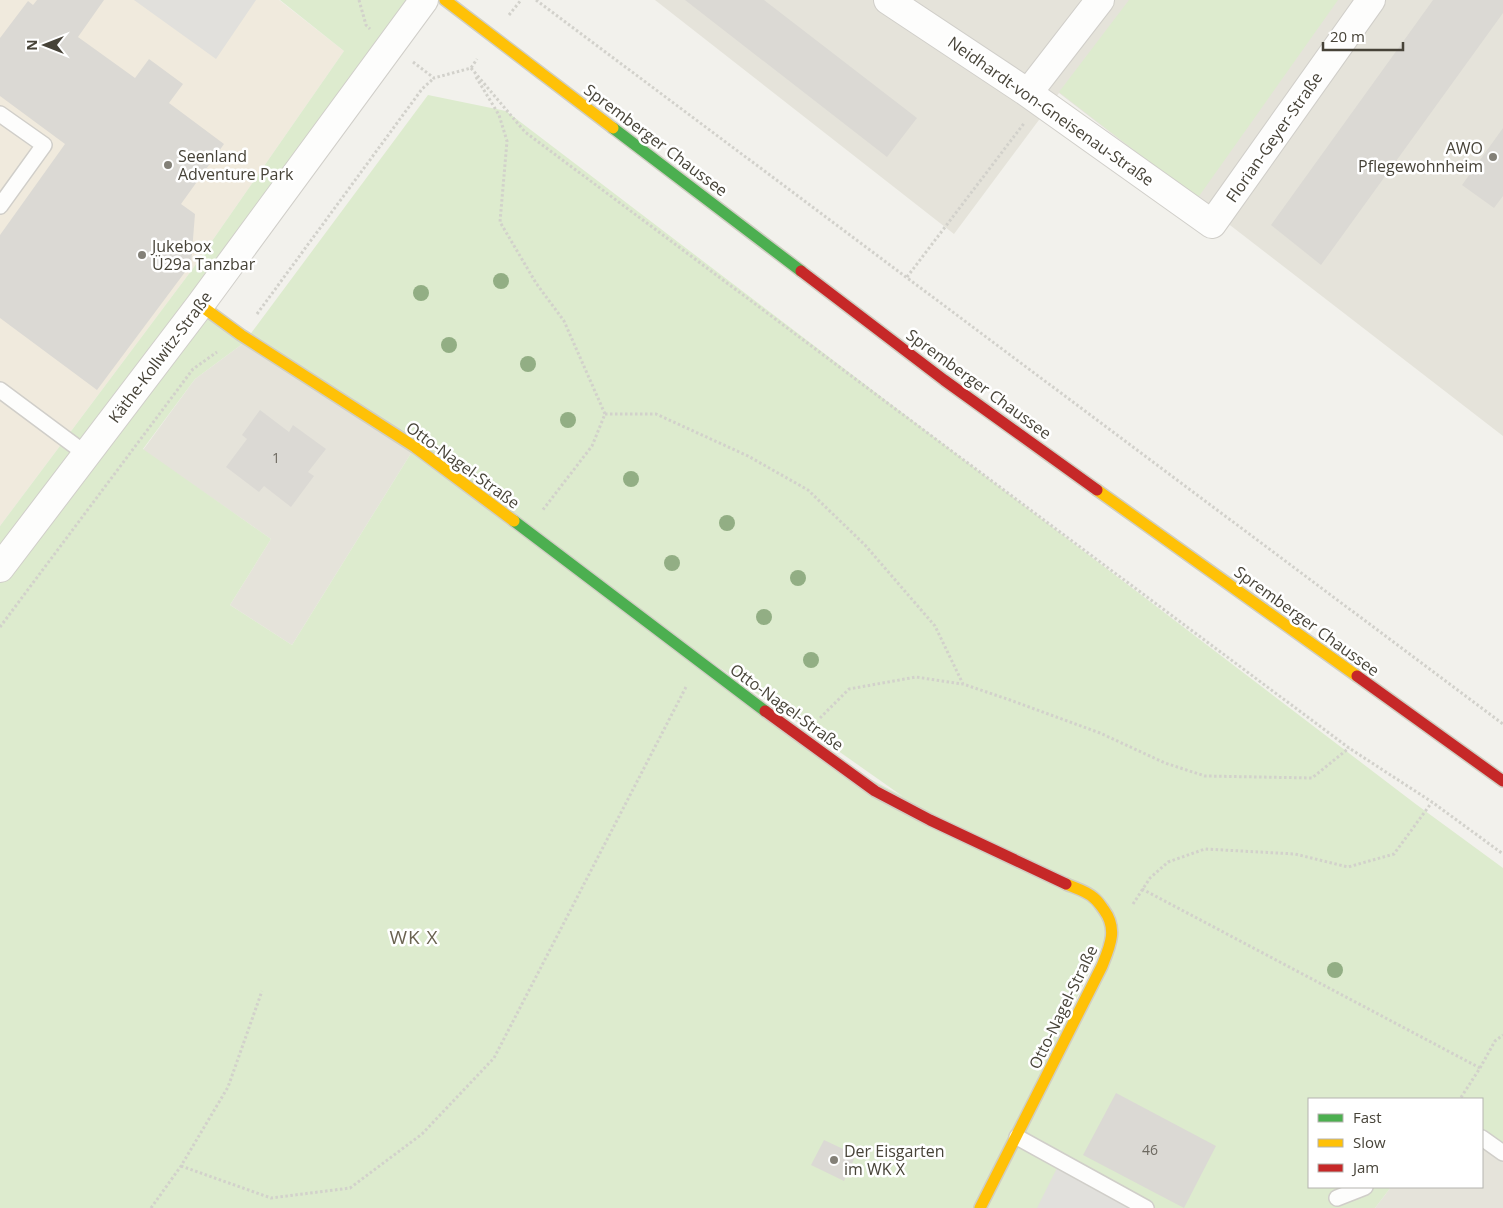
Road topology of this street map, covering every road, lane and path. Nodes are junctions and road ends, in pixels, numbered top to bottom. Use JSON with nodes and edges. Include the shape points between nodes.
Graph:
{"nodes":[{"id":1,"x":424,"y":0,"type":"edge"},
{"id":2,"x":444,"y":0,"type":"edge"},
{"id":3,"x":536,"y":0,"type":"edge"},
{"id":4,"x":888,"y":0,"type":"edge"},
{"id":5,"x":1100,"y":0,"type":"edge"},
{"id":6,"x":1371,"y":0,"type":"edge"},
{"id":7,"x":1035,"y":98,"type":"junction"},
{"id":8,"x":0,"y":114,"type":"edge"},
{"id":9,"x":0,"y":206,"type":"edge"},
{"id":10,"x":1212,"y":224,"type":"joint"},
{"id":11,"x":907,"y":277,"type":"junction"},
{"id":12,"x":200,"y":305,"type":"junction"},
{"id":13,"x":0,"y":390,"type":"edge"},
{"id":14,"x":605,"y":414,"type":"junction"},
{"id":15,"x":86,"y":454,"type":"junction"},
{"id":16,"x":526,"y":532,"type":"junction"},
{"id":17,"x":0,"y":568,"type":"edge"},
{"id":18,"x":699,"y":662,"type":"junction"},
{"id":19,"x":963,"y":684,"type":"junction"},
{"id":20,"x":1503,"y":724,"type":"edge"},
{"id":21,"x":802,"y":739,"type":"junction"},
{"id":22,"x":1349,"y":748,"type":"junction"},
{"id":23,"x":1503,"y":781,"type":"edge"},
{"id":24,"x":1432,"y":802,"type":"junction"},
{"id":25,"x":1503,"y":854,"type":"edge"},
{"id":26,"x":1142,"y":889,"type":"junction"},
{"id":27,"x":1113,"y":940,"type":"junction"},
{"id":28,"x":262,"y":991,"type":"dead end"},
{"id":29,"x":1503,"y":1035,"type":"edge"},
{"id":30,"x":1480,"y":1068,"type":"junction"},
{"id":31,"x":1461,"y":1098,"type":"edge"},
{"id":32,"x":1017,"y":1137,"type":"junction"},
{"id":33,"x":1483,"y":1139,"type":"edge"},
{"id":34,"x":1503,"y":1153,"type":"edge"},
{"id":35,"x":181,"y":1166,"type":"junction"},
{"id":36,"x":1362,"y":1188,"type":"edge"},
{"id":37,"x":1337,"y":1198,"type":"dead end"},
{"id":38,"x":984,"y":1207,"type":"edge"},
{"id":39,"x":151,"y":1208,"type":"edge"},
{"id":40,"x":1146,"y":1208,"type":"edge"}],
"edges":[{"from":1,"to":12,"type":"street","name":"Käthe-Kollwitz-Straße"},
{"from":2,"to":23,"type":"street","name":"Spremberger Chaussee","via":[[944,380]]},
{"from":3,"to":11,"type":"path"},
{"from":4,"to":7,"type":"street","name":"Neidhardt-von-Gneisenau-Straße"},
{"from":5,"to":7,"type":"street"},
{"from":6,"to":10,"type":"street","name":"Florian-Geyer-Straße"},
{"from":7,"to":10,"type":"street","name":"Neidhardt-von-Gneisenau-Straße"},
{"from":7,"to":11,"type":"path"},
{"from":8,"to":9,"type":"lane","via":[[44,145]]},
{"from":11,"to":20,"type":"path"},
{"from":12,"to":15,"type":"street","name":"Käthe-Kollwitz-Straße"},
{"from":12,"to":16,"type":"street","name":"Otto-Nagel-Straße","via":[[241,336],[415,447]]},
{"from":13,"to":15,"type":"lane"},
{"from":14,"to":16,"type":"path","via":[[592,446]]},
{"from":14,"to":19,"type":"path","via":[[656,414],[748,456],[808,490],[865,545],[935,626]]},
{"from":14,"to":22,"type":"path","via":[[564,321],[536,283],[500,222],[507,141],[499,115],[471,68],[525,132]]},
{"from":15,"to":17,"type":"street","name":"Käthe-Kollwitz-Straße"},
{"from":16,"to":18,"type":"street","name":"Otto-Nagel-Straße"},
{"from":18,"to":21,"type":"street","name":"Otto-Nagel-Straße"},
{"from":18,"to":35,"type":"path","via":[[494,1058],[422,1134],[350,1188],[271,1198]]},
{"from":19,"to":21,"type":"path","via":[[916,677],[849,688]]},
{"from":19,"to":22,"type":"path","via":[[1100,733],[1165,763],[1205,776],[1312,778]]},
{"from":21,"to":27,"type":"street","name":"Otto-Nagel-Straße","via":[[874,791],[1094,897],[1113,925]]},
{"from":22,"to":24,"type":"path"},
{"from":24,"to":25,"type":"path"},
{"from":24,"to":26,"type":"path","via":[[1394,854],[1348,867],[1295,854],[1205,849],[1168,862]]},
{"from":26,"to":27,"type":"path"},
{"from":26,"to":30,"type":"path"},
{"from":27,"to":32,"type":"street","name":"Otto-Nagel-Straße"},
{"from":28,"to":35,"type":"path","via":[[228,1087]]},
{"from":29,"to":30,"type":"path","via":[[1495,1041]]},
{"from":30,"to":31,"type":"path"},
{"from":32,"to":38,"type":"street","name":"Otto-Nagel-Straße"},
{"from":32,"to":40,"type":"lane"},
{"from":33,"to":34,"type":"lane"},
{"from":35,"to":39,"type":"path"},
{"from":36,"to":37,"type":"lane"}]}
